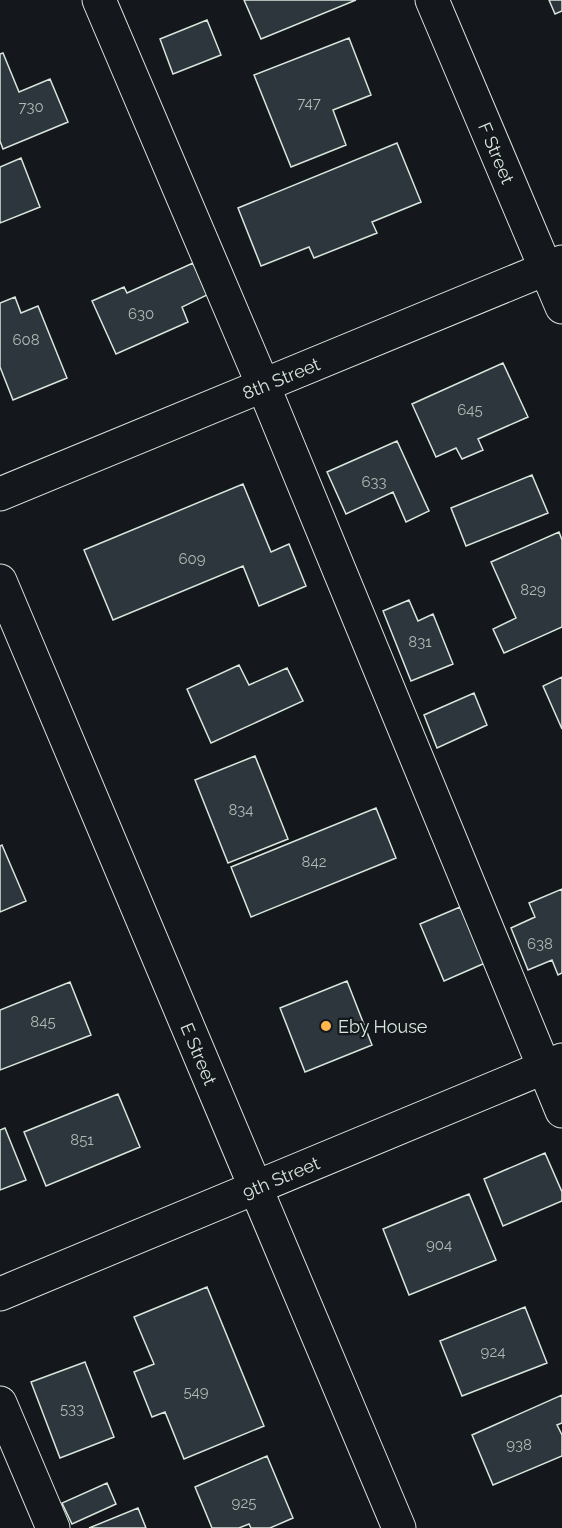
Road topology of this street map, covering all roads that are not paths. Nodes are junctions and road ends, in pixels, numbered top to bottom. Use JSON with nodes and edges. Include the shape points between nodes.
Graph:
{"nodes":[{"id":1,"x":99,"y":0,"type":"edge"},
{"id":2,"x":432,"y":0,"type":"edge"},
{"id":3,"x":554,"y":265,"type":"edge"},
{"id":4,"x":562,"y":307,"type":"edge"},
{"id":5,"x":263,"y":385,"type":"junction"},
{"id":6,"x":0,"y":494,"type":"edge"},
{"id":7,"x":0,"y":581,"type":"edge"},
{"id":8,"x":553,"y":1064,"type":"edge"},
{"id":9,"x":562,"y":1111,"type":"edge"},
{"id":10,"x":255,"y":1187,"type":"junction"},
{"id":11,"x":0,"y":1294,"type":"edge"},
{"id":12,"x":0,"y":1403,"type":"edge"},
{"id":13,"x":53,"y":1528,"type":"edge"},
{"id":14,"x":399,"y":1528,"type":"edge"}],
"edges":[{"from":1,"to":5,"type":"street"},
{"from":2,"to":3,"type":"street","name":"F Street"},
{"from":3,"to":4,"type":"street","name":"F Street"},
{"from":3,"to":5,"type":"street","name":"8th Street"},
{"from":5,"to":6,"type":"street","name":"8th Street"},
{"from":5,"to":8,"type":"street"},
{"from":7,"to":10,"type":"street","name":"E Street"},
{"from":8,"to":9,"type":"street"},
{"from":8,"to":10,"type":"street","name":"9th Street"},
{"from":10,"to":11,"type":"street","name":"9th Street"},
{"from":10,"to":14,"type":"street","name":"E Street"},
{"from":12,"to":13,"type":"street"}]}
